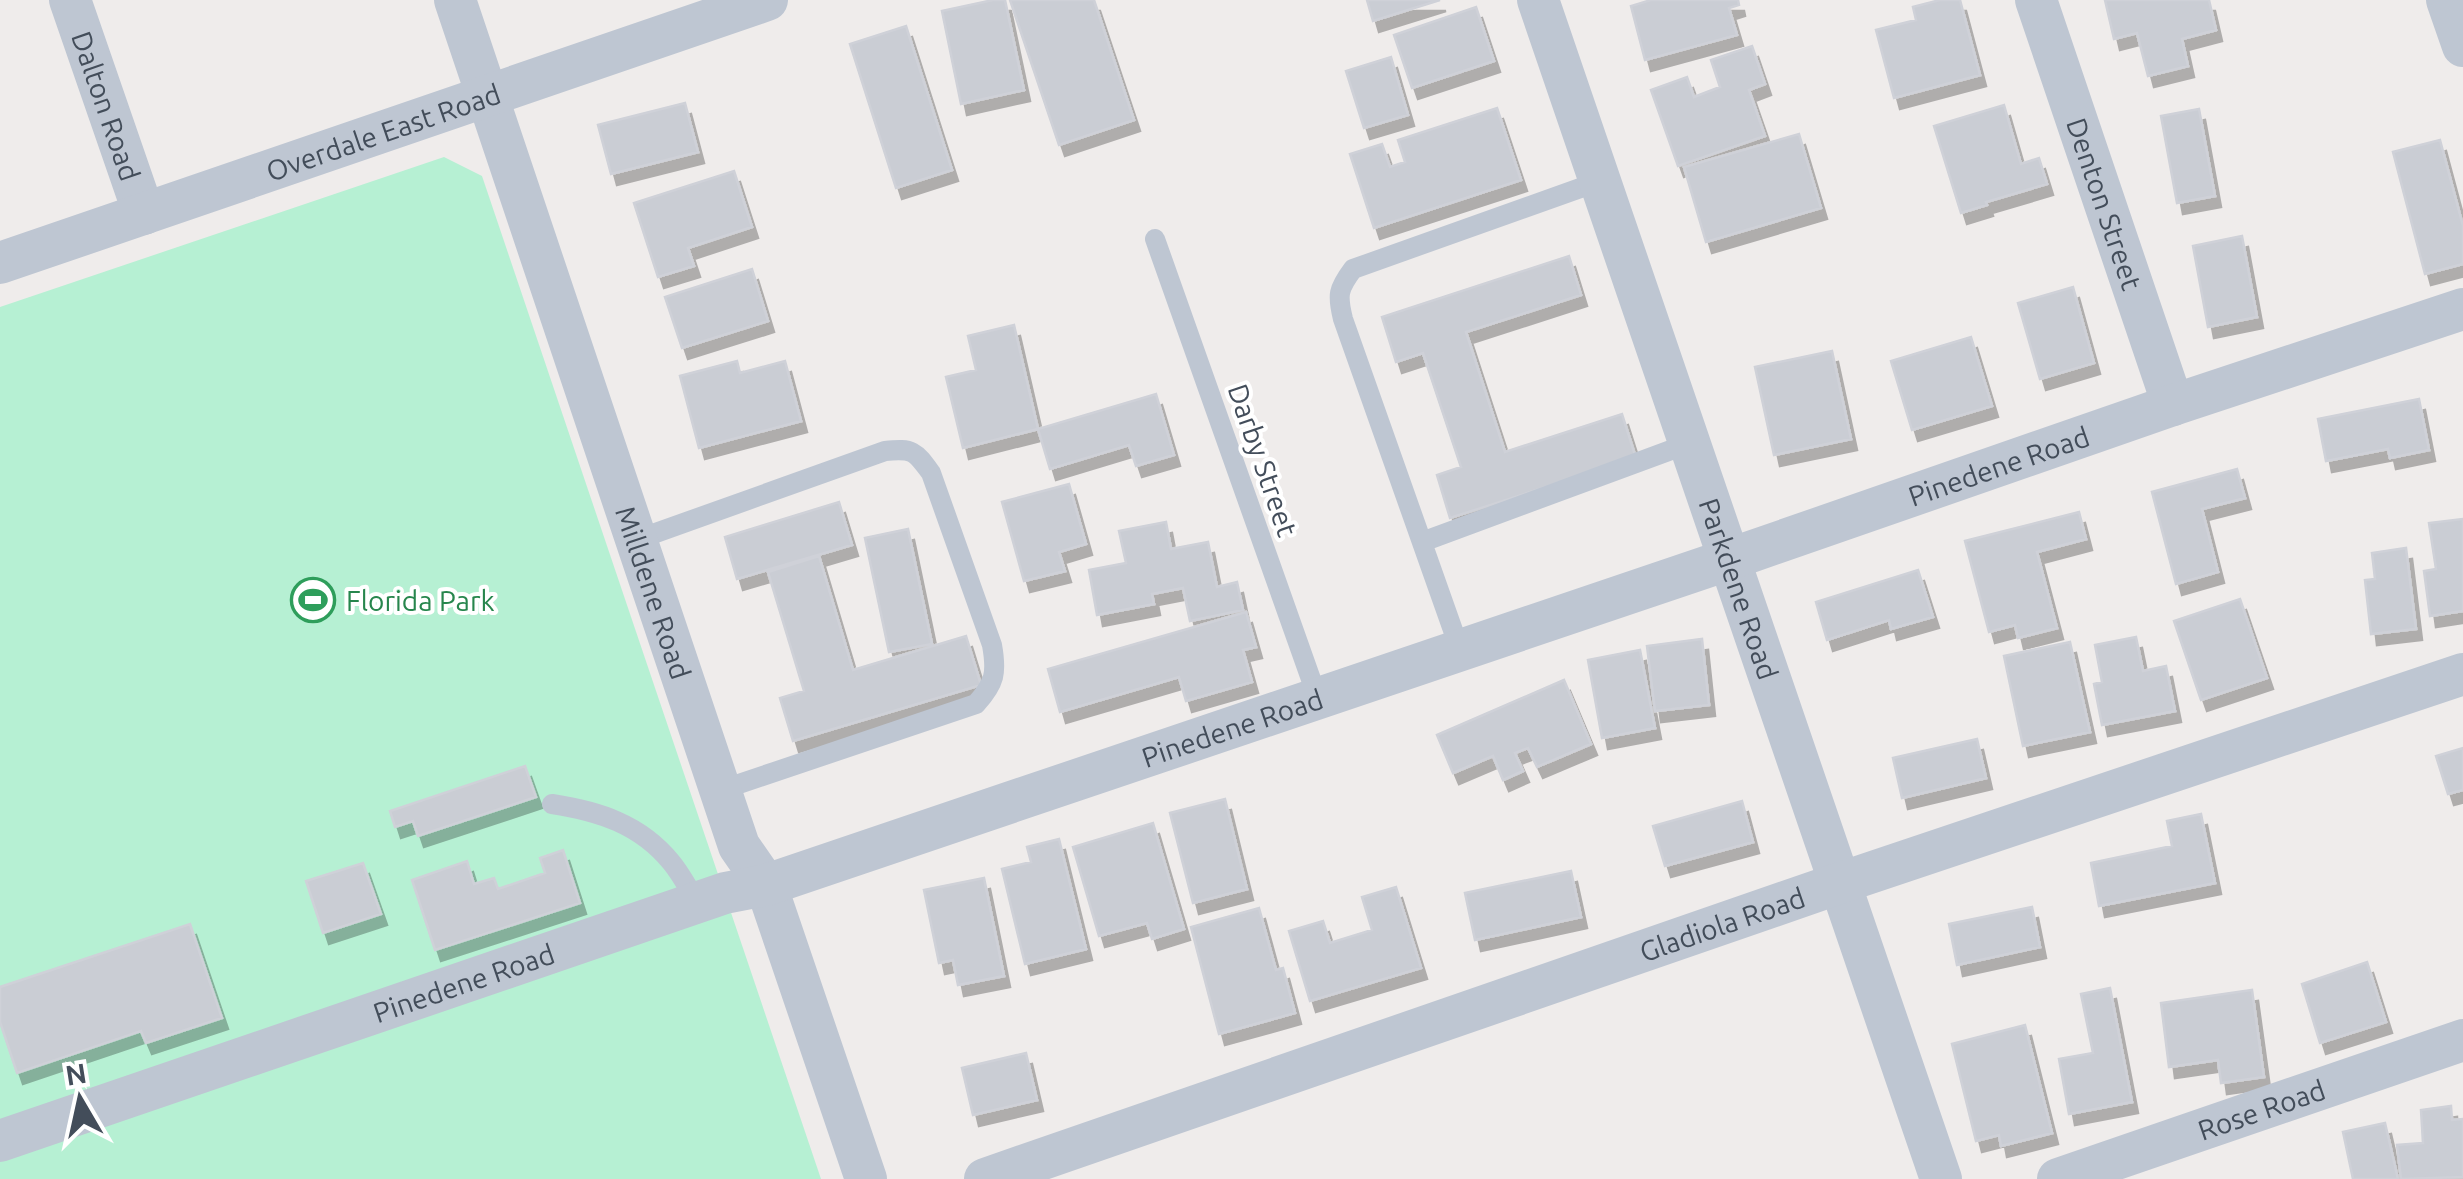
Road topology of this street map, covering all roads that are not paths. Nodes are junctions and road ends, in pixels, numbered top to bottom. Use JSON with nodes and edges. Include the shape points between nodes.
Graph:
{"nodes":[{"id":1,"x":70,"y":0,"type":"edge"},
{"id":2,"x":455,"y":0,"type":"edge"},
{"id":3,"x":767,"y":0,"type":"edge"},
{"id":4,"x":1538,"y":0,"type":"edge"},
{"id":5,"x":2036,"y":0,"type":"edge"},
{"id":6,"x":2447,"y":0,"type":"edge"},
{"id":7,"x":2463,"y":46,"type":"edge"},
{"id":8,"x":488,"y":96,"type":"junction"},
{"id":9,"x":1600,"y":181,"type":"junction"},
{"id":10,"x":144,"y":214,"type":"junction"},
{"id":11,"x":1156,"y":239,"type":"dead end"},
{"id":12,"x":0,"y":262,"type":"edge"},
{"id":13,"x":2463,"y":309,"type":"edge"},
{"id":14,"x":2173,"y":405,"type":"junction"},
{"id":15,"x":1690,"y":443,"type":"junction"},
{"id":16,"x":636,"y":540,"type":"junction"},
{"id":17,"x":1422,"y":542,"type":"junction"},
{"id":18,"x":1730,"y":559,"type":"junction"},
{"id":19,"x":1460,"y":650,"type":"junction"},
{"id":20,"x":2463,"y":674,"type":"edge"},
{"id":21,"x":1318,"y":699,"type":"junction"},
{"id":22,"x":721,"y":790,"type":"junction"},
{"id":23,"x":552,"y":804,"type":"dead end"},
{"id":24,"x":1840,"y":882,"type":"junction"},
{"id":25,"x":766,"y":884,"type":"junction"},
{"id":26,"x":697,"y":903,"type":"junction"},
{"id":27,"x":2463,"y":1040,"type":"edge"},
{"id":28,"x":0,"y":1142,"type":"edge"},
{"id":29,"x":866,"y":1179,"type":"edge"},
{"id":30,"x":984,"y":1179,"type":"edge"},
{"id":31,"x":1941,"y":1179,"type":"edge"},
{"id":32,"x":2058,"y":1179,"type":"edge"}],
"edges":[{"from":1,"to":10,"type":"street","name":"Dalton Road"},
{"from":2,"to":8,"type":"street","name":"Milldene Road"},
{"from":3,"to":8,"type":"street","name":"Overdale East Road"},
{"from":4,"to":9,"type":"street","name":"Parkdene Road"},
{"from":5,"to":14,"type":"street","name":"Denton Street"},
{"from":6,"to":7,"type":"street"},
{"from":8,"to":10,"type":"street","name":"Overdale East Road"},
{"from":8,"to":16,"type":"street","name":"Milldene Road"},
{"from":9,"to":15,"type":"street","name":"Parkdene Road"},
{"from":9,"to":17,"type":"lane","via":[[1353,269],[1341,285],[1343,319]]},
{"from":10,"to":12,"type":"street","name":"Overdale East Road"},
{"from":11,"to":21,"type":"lane","name":"Darby Street"},
{"from":13,"to":14,"type":"street","name":"Pinedene Road"},
{"from":14,"to":18,"type":"street","name":"Pinedene Road"},
{"from":15,"to":17,"type":"lane"},
{"from":15,"to":18,"type":"street","name":"Parkdene Road"},
{"from":16,"to":22,"type":"street","name":"Milldene Road"},
{"from":16,"to":22,"type":"lane","via":[[885,451],[917,454],[932,473],[992,645],[991,688],[976,704]]},
{"from":17,"to":19,"type":"lane"},
{"from":18,"to":19,"type":"street","name":"Pinedene Road"},
{"from":18,"to":24,"type":"street","name":"Parkdene Road"},
{"from":19,"to":21,"type":"street","name":"Pinedene Road"},
{"from":20,"to":24,"type":"street","name":"Gladiola Road"},
{"from":21,"to":25,"type":"street","name":"Pinedene Road"},
{"from":22,"to":25,"type":"street","name":"Milldene Road","via":[[740,846]]},
{"from":23,"to":26,"type":"lane","via":[[609,816],[636,832],[674,865]]},
{"from":24,"to":30,"type":"street","name":"Gladiola Road"},
{"from":24,"to":31,"type":"street","name":"Parkdene Road"},
{"from":25,"to":26,"type":"street","name":"Pinedene Road"},
{"from":25,"to":29,"type":"street","name":"Milldene Road"},
{"from":26,"to":28,"type":"street","name":"Pinedene Road"},
{"from":27,"to":32,"type":"street","name":"Rose Road"}]}
